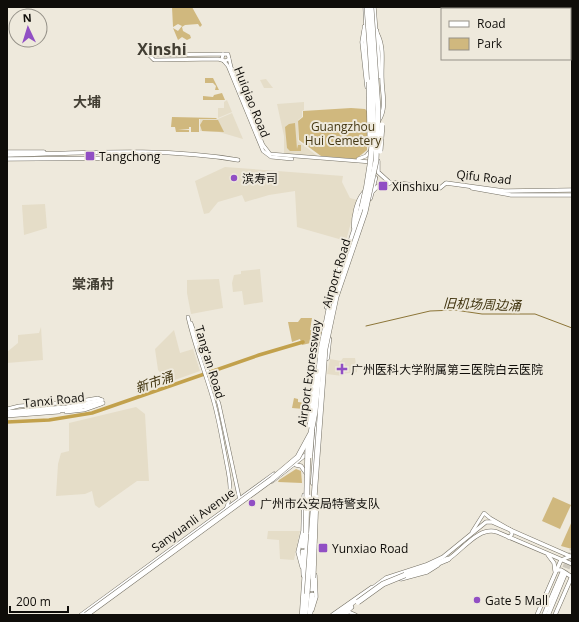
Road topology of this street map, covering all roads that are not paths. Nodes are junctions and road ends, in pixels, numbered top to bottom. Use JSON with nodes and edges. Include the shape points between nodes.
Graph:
{"nodes":[{"id":1,"x":369,"y":7,"type":"edge"},
{"id":2,"x":369,"y":23,"type":"junction"},
{"id":3,"x":376,"y":31,"type":"junction"},
{"id":4,"x":374,"y":42,"type":"junction"},
{"id":5,"x":222,"y":54,"type":"junction"},
{"id":6,"x":229,"y":58,"type":"junction"},
{"id":7,"x":224,"y":61,"type":"junction"},
{"id":8,"x":373,"y":112,"type":"junction"},
{"id":9,"x":380,"y":120,"type":"junction"},
{"id":10,"x":372,"y":149,"type":"junction"},
{"id":11,"x":264,"y":150,"type":"junction"},
{"id":12,"x":7,"y":152,"type":"edge"},
{"id":13,"x":55,"y":154,"type":"junction"},
{"id":14,"x":7,"y":155,"type":"edge"},
{"id":15,"x":33,"y":157,"type":"junction"},
{"id":16,"x":134,"y":158,"type":"dead end"},
{"id":17,"x":55,"y":159,"type":"junction"},
{"id":18,"x":7,"y":160,"type":"edge"},
{"id":19,"x":238,"y":160,"type":"dead end"},
{"id":20,"x":355,"y":160,"type":"junction"},
{"id":21,"x":371,"y":163,"type":"junction"},
{"id":22,"x":377,"y":165,"type":"junction"},
{"id":23,"x":572,"y":190,"type":"edge"},
{"id":24,"x":511,"y":193,"type":"junction"},
{"id":25,"x":371,"y":194,"type":"junction"},
{"id":26,"x":572,"y":195,"type":"edge"},
{"id":27,"x":362,"y":207,"type":"junction"},
{"id":28,"x":329,"y":309,"type":"junction"},
{"id":29,"x":322,"y":341,"type":"junction"},
{"id":30,"x":102,"y":401,"type":"junction"},
{"id":31,"x":7,"y":413,"type":"edge"},
{"id":32,"x":309,"y":436,"type":"junction"},
{"id":33,"x":315,"y":437,"type":"junction"},
{"id":34,"x":315,"y":444,"type":"junction"},
{"id":35,"x":316,"y":452,"type":"junction"},
{"id":36,"x":307,"y":454,"type":"junction"},
{"id":37,"x":298,"y":455,"type":"junction"},
{"id":38,"x":314,"y":461,"type":"junction"},
{"id":39,"x":295,"y":465,"type":"junction"},
{"id":40,"x":313,"y":469,"type":"junction"},
{"id":41,"x":306,"y":470,"type":"junction"},
{"id":42,"x":305,"y":485,"type":"junction"},
{"id":43,"x":313,"y":486,"type":"junction"},
{"id":44,"x":239,"y":500,"type":"junction"},
{"id":45,"x":240,"y":504,"type":"junction"},
{"id":46,"x":226,"y":509,"type":"junction"},
{"id":47,"x":511,"y":530,"type":"junction"},
{"id":48,"x":469,"y":537,"type":"junction"},
{"id":49,"x":509,"y":538,"type":"junction"},
{"id":50,"x":304,"y":546,"type":"dead end"},
{"id":51,"x":311,"y":546,"type":"junction"},
{"id":52,"x":302,"y":552,"type":"dead end"},
{"id":53,"x":542,"y":552,"type":"junction"},
{"id":54,"x":572,"y":557,"type":"edge"},
{"id":55,"x":448,"y":560,"type":"junction"},
{"id":56,"x":561,"y":560,"type":"junction"},
{"id":57,"x":570,"y":564,"type":"edge"},
{"id":58,"x":555,"y":572,"type":"junction"},
{"id":59,"x":304,"y":575,"type":"junction"},
{"id":60,"x":131,"y":578,"type":"junction"},
{"id":61,"x":571,"y":578,"type":"edge"},
{"id":62,"x":381,"y":581,"type":"junction"},
{"id":63,"x":133,"y":582,"type":"junction"},
{"id":64,"x":377,"y":584,"type":"junction"},
{"id":65,"x":384,"y":586,"type":"junction"},
{"id":66,"x":358,"y":602,"type":"dead end"},
{"id":67,"x":344,"y":613,"type":"edge"},
{"id":68,"x":81,"y":615,"type":"edge"},
{"id":69,"x":88,"y":615,"type":"edge"},
{"id":70,"x":302,"y":615,"type":"edge"},
{"id":71,"x":309,"y":615,"type":"edge"},
{"id":72,"x":332,"y":615,"type":"edge"},
{"id":73,"x":356,"y":615,"type":"edge"},
{"id":74,"x":537,"y":615,"type":"edge"},
{"id":75,"x":544,"y":615,"type":"edge"},
{"id":76,"x":548,"y":615,"type":"edge"},
{"id":77,"x":555,"y":615,"type":"edge"}],
"edges":[{"from":1,"to":2,"type":"highway","name":"Airport Road"},
{"from":1,"to":3,"type":"main road"},
{"from":1,"to":25,"type":"highway","name":"Airport Expressway","bridge":true,"via":[[378,124],[376,166]]},
{"from":1,"to":27,"type":"highway","name":"Airport Expressway","bridge":true,"via":[[374,132],[372,167]]},
{"from":2,"to":3,"type":"main road"},
{"from":2,"to":4,"type":"highway","name":"Airport Road"},
{"from":2,"to":8,"type":"highway","name":"Airport Road"},
{"from":2,"to":8,"type":"main road","via":[[362,38],[368,102]]},
{"from":2,"to":27,"type":"highway","bridge":true,"via":[[370,148]]},
{"from":3,"to":4,"type":"main road"},
{"from":3,"to":9,"type":"main road","via":[[381,43],[383,65],[384,111]]},
{"from":3,"to":25,"type":"highway","bridge":true,"via":[[381,143]]},
{"from":4,"to":9,"type":"highway","name":"Airport Road"},
{"from":5,"to":6,"type":"street","via":[[228,54]]},
{"from":5,"to":7,"type":"street"},
{"from":5,"to":7,"type":"street","via":[[149,56],[154,60]]},
{"from":6,"to":7,"type":"street","via":[[228,61]]},
{"from":6,"to":11,"type":"street","name":"Huiqiao Road"},
{"from":7,"to":11,"type":"street","name":"Huiqiao Road"},
{"from":8,"to":10,"type":"highway","name":"Airport Road"},
{"from":9,"to":22,"type":"highway","name":"Airport Road"},
{"from":10,"to":20,"type":"street","via":[[366,156]]},
{"from":10,"to":21,"type":"highway","name":"Airport Road"},
{"from":11,"to":20,"type":"street","via":[[277,156]]},
{"from":11,"to":21,"type":"street","via":[[268,156],[276,158]]},
{"from":12,"to":13,"type":"main road","via":[[38,151]]},
{"from":13,"to":15,"type":"main road"},
{"from":13,"to":19,"type":"main road","via":[[206,154]]},
{"from":14,"to":15,"type":"main road"},
{"from":15,"to":17,"type":"main road"},
{"from":15,"to":18,"type":"main road"},
{"from":16,"to":17,"type":"main road"},
{"from":17,"to":18,"type":"main road"},
{"from":20,"to":21,"type":"street"},
{"from":21,"to":22,"type":"street"},
{"from":21,"to":29,"type":"highway","name":"Airport Road","via":[[364,193],[354,218],[354,227],[329,299]]},
{"from":22,"to":24,"type":"main road","name":"Qifu Road","via":[[381,176],[389,182],[440,188],[446,183]]},
{"from":22,"to":25,"type":"highway","name":"Airport Road"},
{"from":23,"to":24,"type":"main road","name":"Qifu Road"},
{"from":24,"to":25,"type":"main road","name":"Qifu Road","via":[[446,185],[441,189],[390,183],[378,186]]},
{"from":24,"to":26,"type":"main road","name":"Qifu Road"},
{"from":25,"to":33,"type":"highway","name":"Airport Road","via":[[336,303]]},
{"from":25,"to":35,"type":"highway","name":"Airport Expressway","bridge":true,"via":[[338,292],[329,328],[323,363]]},
{"from":27,"to":28,"type":"highway","name":"Airport Expressway"},
{"from":28,"to":50,"type":"highway","bridge":true,"via":[[319,339],[313,386]]},
{"from":28,"to":69,"type":"highway","name":"Airport Expressway","bridge":true,"via":[[320,356],[312,428],[298,457]]},
{"from":29,"to":32,"type":"main road","name":"Airport Road"},
{"from":29,"to":59,"type":"highway","bridge":true,"via":[[310,447]]},
{"from":30,"to":31,"type":"main road","name":"Tanxi Road"},
{"from":30,"to":31,"type":"street","via":[[89,408],[67,412]]},
{"from":30,"to":31,"type":"street","via":[[98,398],[19,406]]},
{"from":32,"to":33,"type":"highway","via":[[312,441]]},
{"from":32,"to":36,"type":"main road","name":"Airport Road"},
{"from":32,"to":37,"type":"main road","name":"Sanyuanli Avenue","via":[[304,449]]},
{"from":33,"to":34,"type":"highway","name":"Airport Road"},
{"from":34,"to":36,"type":"main road","name":"Sanyuanli Avenue"},
{"from":34,"to":38,"type":"highway","name":"Airport Road"},
{"from":35,"to":71,"type":"highway","name":"Airport Expressway","bridge":true},
{"from":35,"to":71,"type":"highway","bridge":true,"via":[[316,524]]},
{"from":36,"to":37,"type":"main road"},
{"from":36,"to":38,"type":"main road"},
{"from":36,"to":39,"type":"main road","name":"Sanyuanli Avenue"},
{"from":36,"to":41,"type":"main road","name":"Airport Road"},
{"from":37,"to":44,"type":"main road","name":"Sanyuanli Avenue"},
{"from":38,"to":40,"type":"highway","name":"Airport Road"},
{"from":39,"to":41,"type":"main road"},
{"from":39,"to":45,"type":"main road","name":"Sanyuanli Avenue"},
{"from":40,"to":41,"type":"highway","via":[[310,466]]},
{"from":40,"to":43,"type":"highway","name":"Airport Road"},
{"from":41,"to":42,"type":"main road","name":"Airport Road"},
{"from":42,"to":43,"type":"highway"},
{"from":42,"to":59,"type":"main road","name":"Airport Road","via":[[303,531],[298,552]]},
{"from":43,"to":51,"type":"highway","name":"Airport Road"},
{"from":44,"to":45,"type":"street","name":"Tang'an Road"},
{"from":44,"to":46,"type":"main road","name":"Sanyuanli Avenue"},
{"from":44,"to":46,"type":"street","name":"Tang'an Road","via":[[221,413],[208,369],[188,317],[218,422],[230,484],[230,498]]},
{"from":45,"to":63,"type":"main road","name":"Sanyuanli Avenue"},
{"from":46,"to":60,"type":"main road","name":"Sanyuanli Avenue"},
{"from":47,"to":48,"type":"main road","via":[[489,522]]},
{"from":47,"to":48,"type":"street","via":[[484,513]]},
{"from":47,"to":49,"type":"street"},
{"from":47,"to":54,"type":"main road"},
{"from":48,"to":62,"type":"main road","via":[[436,561]]},
{"from":49,"to":53,"type":"main road"},
{"from":49,"to":55,"type":"main road","via":[[485,531]]},
{"from":51,"to":71,"type":"highway","name":"Airport Road"},
{"from":51,"to":71,"type":"main road","via":[[316,552],[316,587],[315,602]]},
{"from":52,"to":59,"type":"highway"},
{"from":53,"to":56,"type":"main road"},
{"from":53,"to":58,"type":"main road","via":[[552,561]]},
{"from":54,"to":56,"type":"main road"},
{"from":55,"to":65,"type":"main road","via":[[427,572]]},
{"from":55,"to":66,"type":"highway","bridge":true,"via":[[383,584]]},
{"from":56,"to":57,"type":"main road"},
{"from":56,"to":58,"type":"main road"},
{"from":58,"to":61,"type":"main road","via":[[561,570]]},
{"from":58,"to":74,"type":"main road"},
{"from":59,"to":70,"type":"highway"},
{"from":60,"to":63,"type":"main road"},
{"from":60,"to":68,"type":"main road","name":"Sanyuanli Avenue"},
{"from":61,"to":77,"type":"main road"},
{"from":62,"to":64,"type":"main road"},
{"from":62,"to":65,"type":"street"},
{"from":63,"to":69,"type":"main road","name":"Sanyuanli Avenue"},
{"from":64,"to":67,"type":"main road"},
{"from":64,"to":72,"type":"street"},
{"from":65,"to":67,"type":"main road"},
{"from":67,"to":73,"type":"street"},
{"from":75,"to":76,"type":"main road","via":[[564,574]]}]}
